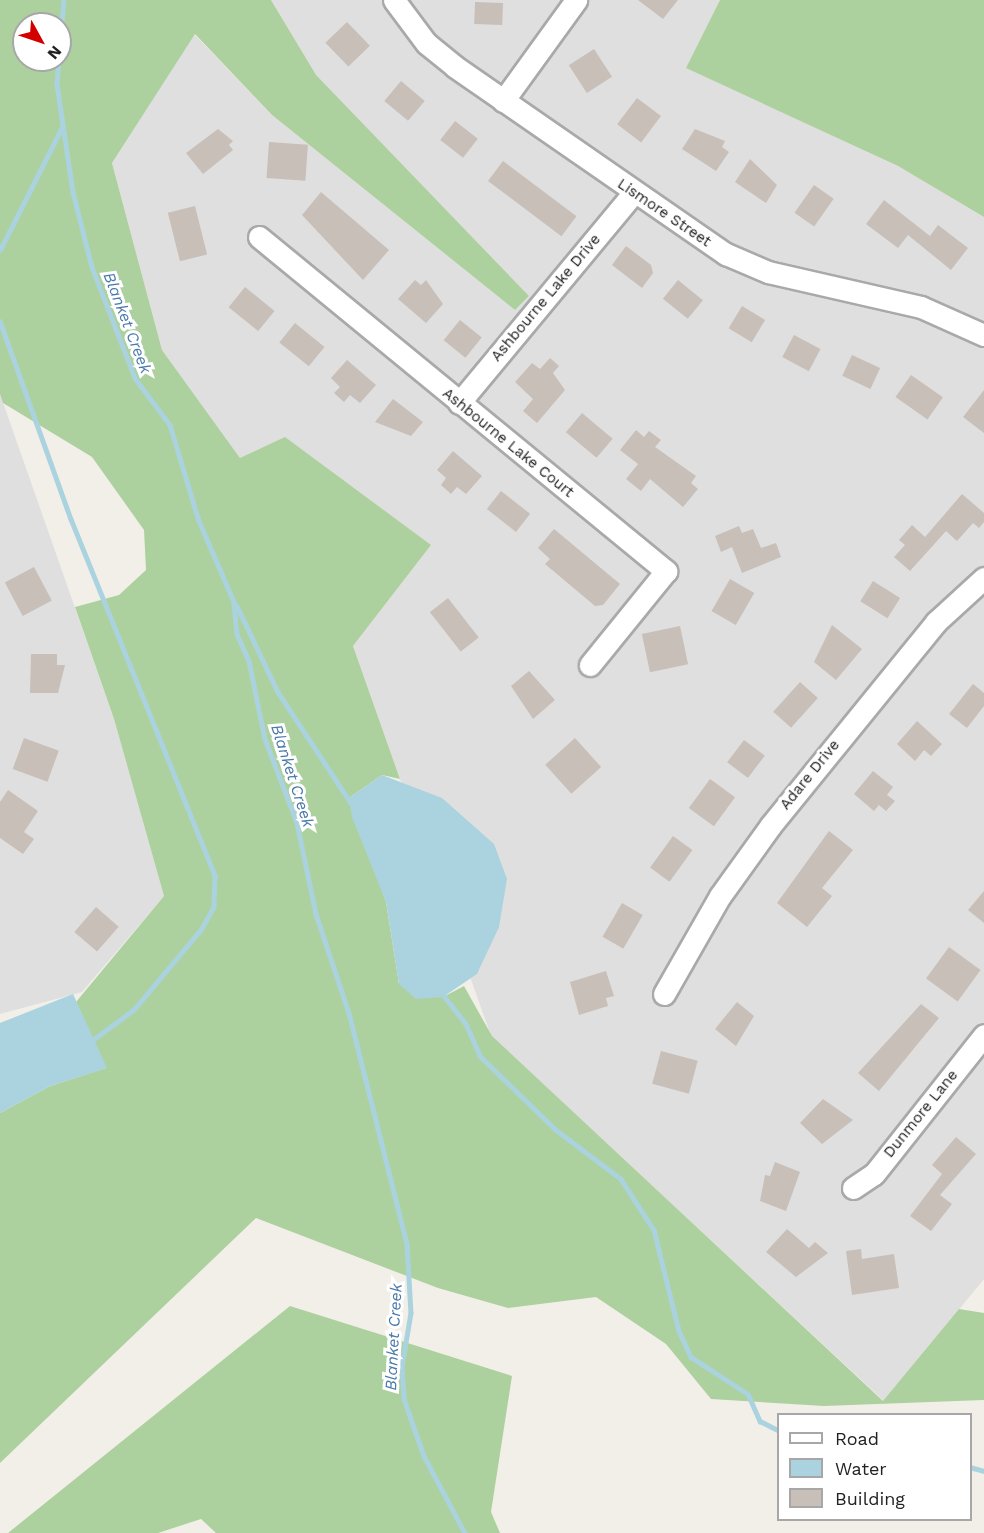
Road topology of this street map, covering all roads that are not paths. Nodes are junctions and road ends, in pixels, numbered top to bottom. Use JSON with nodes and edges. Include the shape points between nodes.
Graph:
{"nodes":[{"id":1,"x":394,"y":0,"type":"edge"},
{"id":2,"x":576,"y":0,"type":"edge"},
{"id":3,"x":503,"y":101,"type":"junction"},
{"id":4,"x":634,"y":192,"type":"junction"},
{"id":5,"x":259,"y":237,"type":"dead end"},
{"id":6,"x":984,"y":335,"type":"edge"},
{"id":7,"x":459,"y":403,"type":"junction"},
{"id":8,"x":984,"y":578,"type":"edge"},
{"id":9,"x":590,"y":664,"type":"dead end"},
{"id":10,"x":664,"y":994,"type":"dead end"},
{"id":11,"x":984,"y":1035,"type":"edge"},
{"id":12,"x":853,"y":1188,"type":"dead end"}],
"edges":[{"from":1,"to":3,"type":"street","name":"Lismore Street","via":[[426,44]]},
{"from":2,"to":3,"type":"street"},
{"from":3,"to":4,"type":"street","name":"Lismore Street"},
{"from":4,"to":6,"type":"street","name":"Lismore Street","via":[[698,237],[755,268],[887,297],[945,315]]},
{"from":4,"to":7,"type":"street","name":"Ashbourne Lake Drive"},
{"from":5,"to":7,"type":"street","name":"Ashbourne Lake Court"},
{"from":7,"to":9,"type":"street","name":"Ashbourne Lake Court","via":[[666,571]]},
{"from":8,"to":10,"type":"street","name":"Adare Drive","via":[[936,622],[771,825],[720,896]]},
{"from":11,"to":12,"type":"street","name":"Dunmore Lane","via":[[874,1174]]}]}
